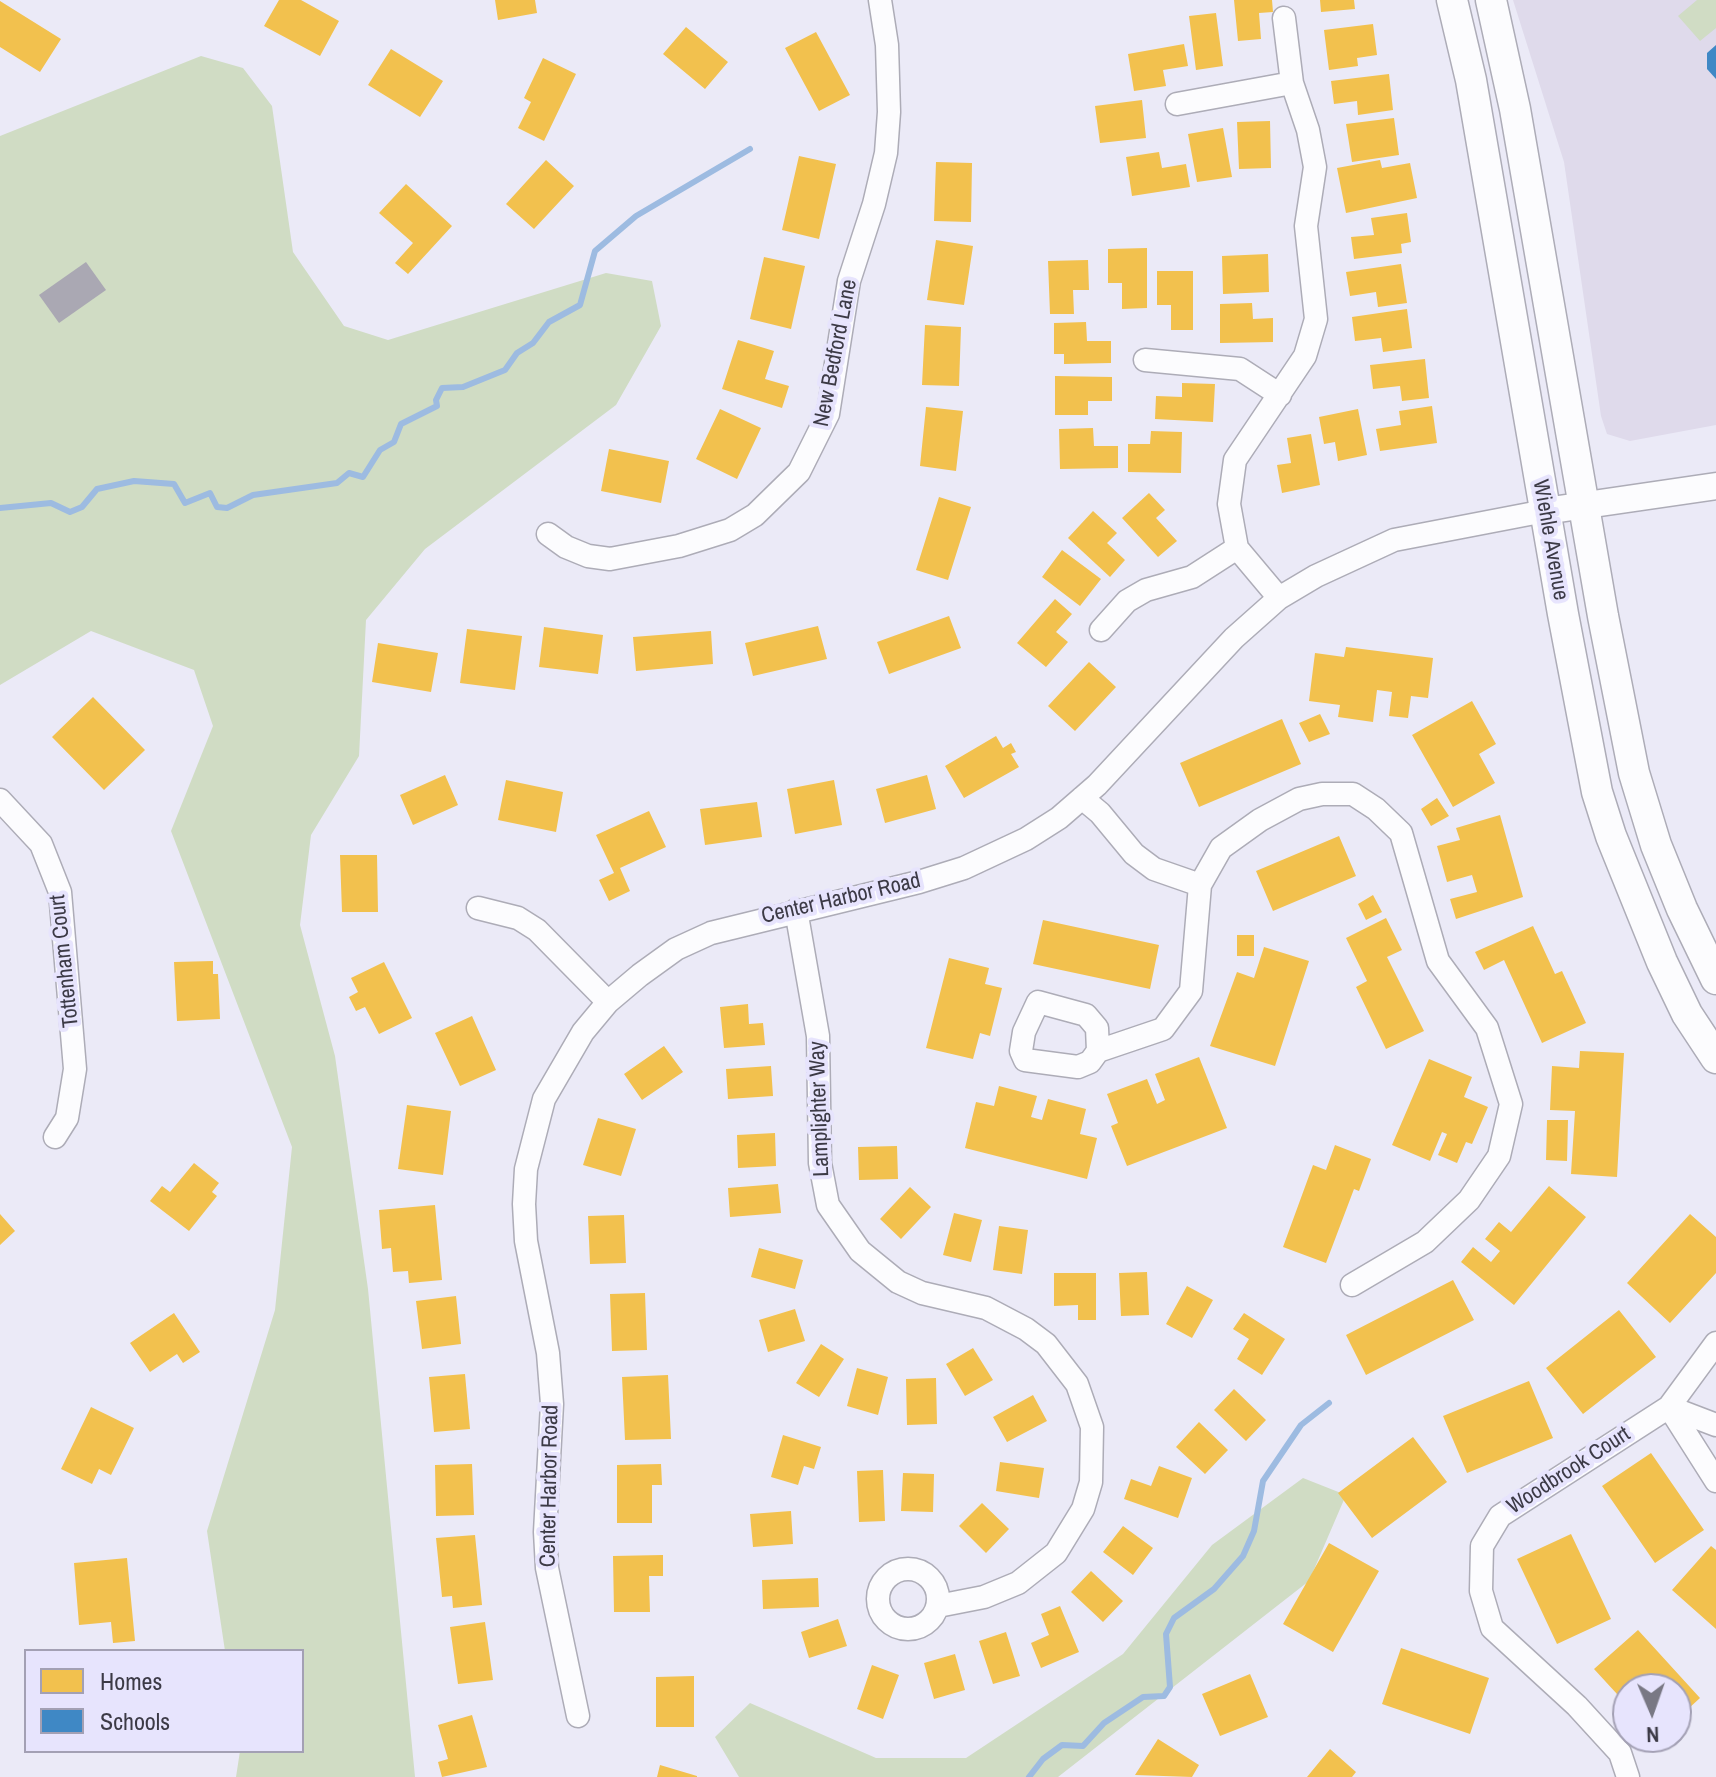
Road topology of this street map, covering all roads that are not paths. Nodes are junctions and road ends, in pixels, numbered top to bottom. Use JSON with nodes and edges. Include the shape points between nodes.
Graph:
{"nodes":[{"id":1,"x":880,"y":0,"type":"edge"},
{"id":2,"x":1452,"y":0,"type":"edge"},
{"id":3,"x":1491,"y":0,"type":"edge"},
{"id":4,"x":1284,"y":18,"type":"dead end"},
{"id":5,"x":1292,"y":83,"type":"junction"},
{"id":6,"x":1177,"y":104,"type":"dead end"},
{"id":7,"x":1145,"y":360,"type":"dead end"},
{"id":8,"x":1280,"y":395,"type":"junction"},
{"id":9,"x":1716,"y":486,"type":"edge"},
{"id":10,"x":1584,"y":505,"type":"junction"},
{"id":11,"x":1545,"y":511,"type":"junction"},
{"id":12,"x":548,"y":534,"type":"dead end"},
{"id":13,"x":1237,"y":548,"type":"junction"},
{"id":14,"x":1279,"y":598,"type":"junction"},
{"id":15,"x":1101,"y":630,"type":"dead end"},
{"id":16,"x":1082,"y":798,"type":"junction"},
{"id":17,"x":0,"y":800,"type":"edge"},
{"id":18,"x":1200,"y":885,"type":"junction"},
{"id":19,"x":478,"y":908,"type":"dead end"},
{"id":20,"x":796,"y":910,"type":"junction"},
{"id":21,"x":1716,"y":979,"type":"edge"},
{"id":22,"x":608,"y":1002,"type":"junction"},
{"id":23,"x":1098,"y":1051,"type":"dead end"},
{"id":24,"x":1716,"y":1058,"type":"edge"},
{"id":25,"x":55,"y":1137,"type":"dead end"},
{"id":26,"x":1352,"y":1285,"type":"dead end"},
{"id":27,"x":1716,"y":1343,"type":"edge"},
{"id":28,"x":1669,"y":1407,"type":"junction"},
{"id":29,"x":1716,"y":1425,"type":"edge"},
{"id":30,"x":1716,"y":1481,"type":"edge"},
{"id":31,"x":938,"y":1606,"type":"dead end"},
{"id":32,"x":578,"y":1716,"type":"dead end"},
{"id":33,"x":1628,"y":1777,"type":"edge"}],
"edges":[{"from":1,"to":12,"type":"street","name":"New Bedford Lane","via":[[889,98],[886,153],[849,281],[828,414],[799,472],[755,515],[690,543],[610,559],[588,556]]},
{"from":2,"to":11,"type":"main road","name":"Wiehle Avenue","via":[[1471,80]]},
{"from":3,"to":10,"type":"main road","name":"Wiehle Avenue"},
{"from":4,"to":5,"type":"street"},
{"from":5,"to":6,"type":"street"},
{"from":5,"to":8,"type":"street","via":[[1315,167],[1306,226],[1316,319],[1305,356]]},
{"from":7,"to":8,"type":"street","via":[[1240,369]]},
{"from":8,"to":13,"type":"street","via":[[1235,460],[1229,504]]},
{"from":9,"to":10,"type":"street","name":"Center Harbor Road"},
{"from":10,"to":11,"type":"street","name":"Center Harbor Road"},
{"from":10,"to":21,"type":"main road","name":"Wiehle Avenue","via":[[1634,773],[1666,871]]},
{"from":11,"to":14,"type":"street","name":"Center Harbor Road","via":[[1394,540]]},
{"from":11,"to":24,"type":"main road","name":"Wiehle Avenue","via":[[1594,777],[1611,836],[1662,962]]},
{"from":13,"to":14,"type":"street"},
{"from":13,"to":15,"type":"street","via":[[1192,577],[1127,601]]},
{"from":14,"to":16,"type":"street","name":"Center Harbor Road"},
{"from":16,"to":18,"type":"street","via":[[1154,869]]},
{"from":16,"to":20,"type":"street","name":"Center Harbor Road","via":[[1026,839],[964,868]]},
{"from":17,"to":25,"type":"street","name":"Tottenham Court","via":[[41,844],[60,892],[75,1069],[67,1118]]},
{"from":18,"to":23,"type":"street","via":[[1191,991],[1163,1029]]},
{"from":18,"to":26,"type":"street","via":[[1221,848],[1260,820],[1299,799],[1353,794],[1401,833],[1438,961],[1487,1028],[1511,1104],[1499,1156],[1469,1200],[1425,1242]]},
{"from":19,"to":22,"type":"street","via":[[508,914],[537,930]]},
{"from":20,"to":22,"type":"street","name":"Center Harbor Road","via":[[711,933],[676,949]]},
{"from":20,"to":31,"type":"street","name":"Lamplighter Way","via":[[818,1036],[820,1163],[828,1205],[860,1251],[898,1282],[986,1308],[1046,1344],[1077,1384],[1092,1427],[1091,1482],[1083,1509],[1056,1553],[1018,1583],[984,1597]]},
{"from":22,"to":32,"type":"street","name":"Center Harbor Road","via":[[575,1042],[544,1099],[524,1204],[552,1404],[547,1568]]},
{"from":27,"to":28,"type":"street","name":"Woodbrook Court"},
{"from":28,"to":29,"type":"street"},
{"from":28,"to":30,"type":"street"},
{"from":28,"to":33,"type":"street","name":"Woodbrook Court","via":[[1500,1516],[1482,1546],[1479,1565],[1492,1628],[1620,1753]]}]}
